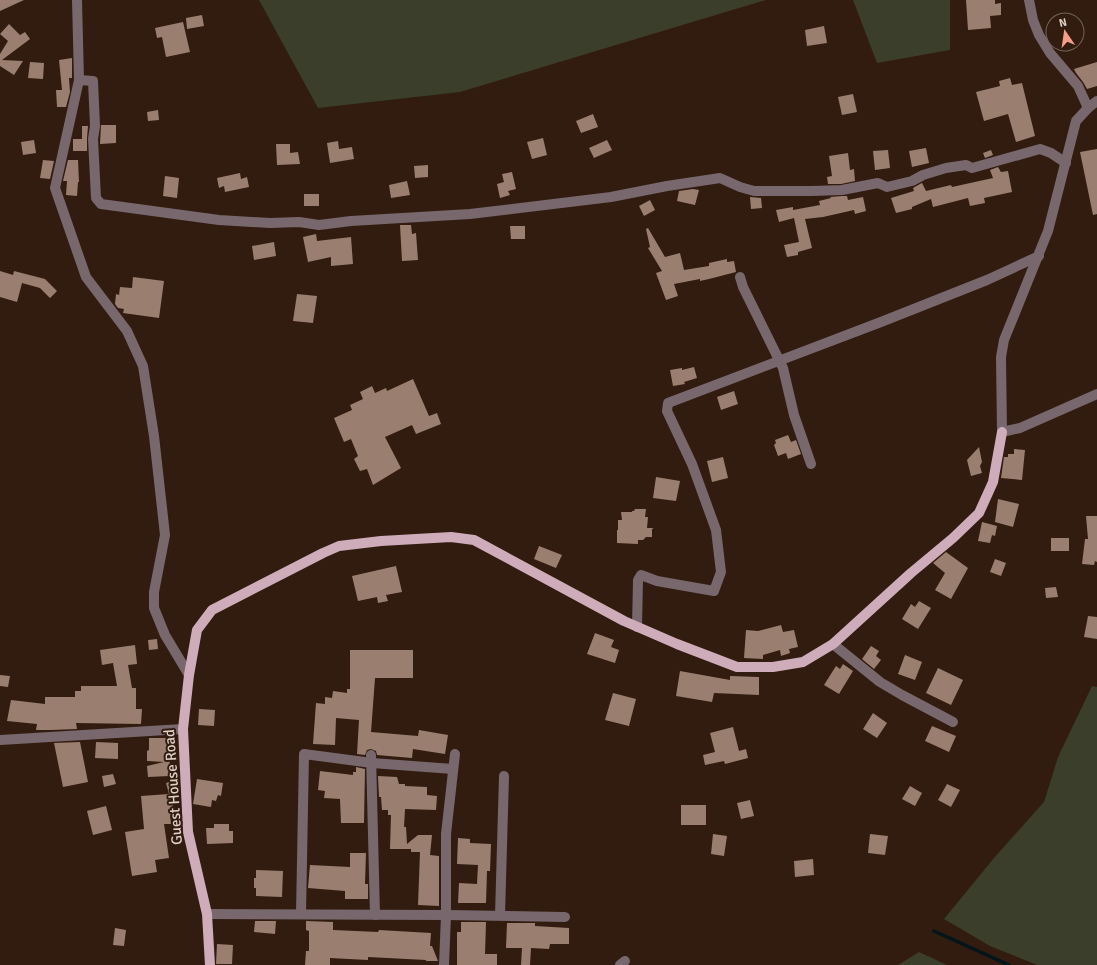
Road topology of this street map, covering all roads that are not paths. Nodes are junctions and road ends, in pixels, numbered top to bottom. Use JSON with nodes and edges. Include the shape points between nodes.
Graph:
{"nodes":[{"id":1,"x":77,"y":0,"type":"edge"},
{"id":2,"x":1029,"y":0,"type":"edge"},
{"id":3,"x":80,"y":80,"type":"junction"},
{"id":4,"x":1097,"y":102,"type":"edge"},
{"id":5,"x":1088,"y":108,"type":"junction"},
{"id":6,"x":1066,"y":163,"type":"junction"},
{"id":7,"x":1038,"y":256,"type":"junction"},
{"id":8,"x":740,"y":277,"type":"dead end"},
{"id":9,"x":778,"y":360,"type":"junction"},
{"id":10,"x":1097,"y":394,"type":"edge"},
{"id":11,"x":1002,"y":432,"type":"junction"},
{"id":12,"x":810,"y":464,"type":"dead end"},
{"id":13,"x":637,"y":627,"type":"junction"},
{"id":14,"x":833,"y":644,"type":"junction"},
{"id":15,"x":189,"y":675,"type":"junction"},
{"id":16,"x":953,"y":722,"type":"dead end"},
{"id":17,"x":183,"y":729,"type":"junction"},
{"id":18,"x":0,"y":740,"type":"edge"},
{"id":19,"x":455,"y":754,"type":"dead end"},
{"id":20,"x":372,"y":759,"type":"junction"},
{"id":21,"x":453,"y":769,"type":"junction"},
{"id":22,"x":504,"y":776,"type":"dead end"},
{"id":23,"x":207,"y":914,"type":"junction"},
{"id":24,"x":301,"y":914,"type":"junction"},
{"id":25,"x":446,"y":914,"type":"junction"},
{"id":26,"x":374,"y":915,"type":"junction"},
{"id":27,"x":500,"y":915,"type":"junction"},
{"id":28,"x":564,"y":917,"type":"dead end"},
{"id":29,"x":210,"y":965,"type":"edge"},
{"id":30,"x":444,"y":965,"type":"edge"}],
"edges":[{"from":1,"to":3,"type":"street"},
{"from":2,"to":5,"type":"street","via":[[1039,35],[1050,53],[1078,86]]},
{"from":3,"to":6,"type":"street","via":[[93,81],[96,198],[101,204],[219,220],[319,225],[470,214],[611,197],[720,178],[754,192],[842,190],[878,183],[887,187],[946,168],[966,165],[972,168],[1040,149]]},
{"from":3,"to":15,"type":"street","via":[[55,188],[86,277],[127,331],[143,366],[165,535],[154,592],[154,608],[165,635]]},
{"from":4,"to":5,"type":"street"},
{"from":5,"to":6,"type":"street","via":[[1076,120]]},
{"from":6,"to":7,"type":"street","via":[[1048,231]]},
{"from":7,"to":9,"type":"street","via":[[987,280]]},
{"from":7,"to":11,"type":"street","via":[[1004,340],[1001,358]]},
{"from":8,"to":9,"type":"street"},
{"from":9,"to":12,"type":"street","via":[[783,368],[794,415]]},
{"from":9,"to":13,"type":"street","via":[[668,403],[667,410],[692,464],[716,530],[721,572],[714,591],[657,581],[641,575],[638,580]]},
{"from":10,"to":11,"type":"street","via":[[1020,428]]},
{"from":11,"to":14,"type":"main road","via":[[993,482],[979,513]]},
{"from":13,"to":14,"type":"main road","via":[[737,667],[773,667],[803,662]]},
{"from":13,"to":15,"type":"main road","name":"Guest House Road","via":[[474,540],[451,537],[381,541],[339,546],[212,610],[197,630]]},
{"from":14,"to":16,"type":"street","via":[[880,682]]},
{"from":15,"to":17,"type":"main road","name":"Guest House Road"},
{"from":17,"to":18,"type":"street"},
{"from":17,"to":23,"type":"main road","name":"Guest House Road","via":[[188,832]]},
{"from":19,"to":21,"type":"street"},
{"from":20,"to":21,"type":"street"},
{"from":20,"to":24,"type":"street","via":[[304,754]]},
{"from":20,"to":26,"type":"street"},
{"from":21,"to":25,"type":"street","via":[[446,834]]},
{"from":22,"to":27,"type":"street"},
{"from":23,"to":24,"type":"street"},
{"from":23,"to":29,"type":"main road","name":"Guest House Road"},
{"from":24,"to":26,"type":"street"},
{"from":25,"to":26,"type":"street"},
{"from":25,"to":27,"type":"street"},
{"from":25,"to":30,"type":"street"},
{"from":27,"to":28,"type":"street"}]}
